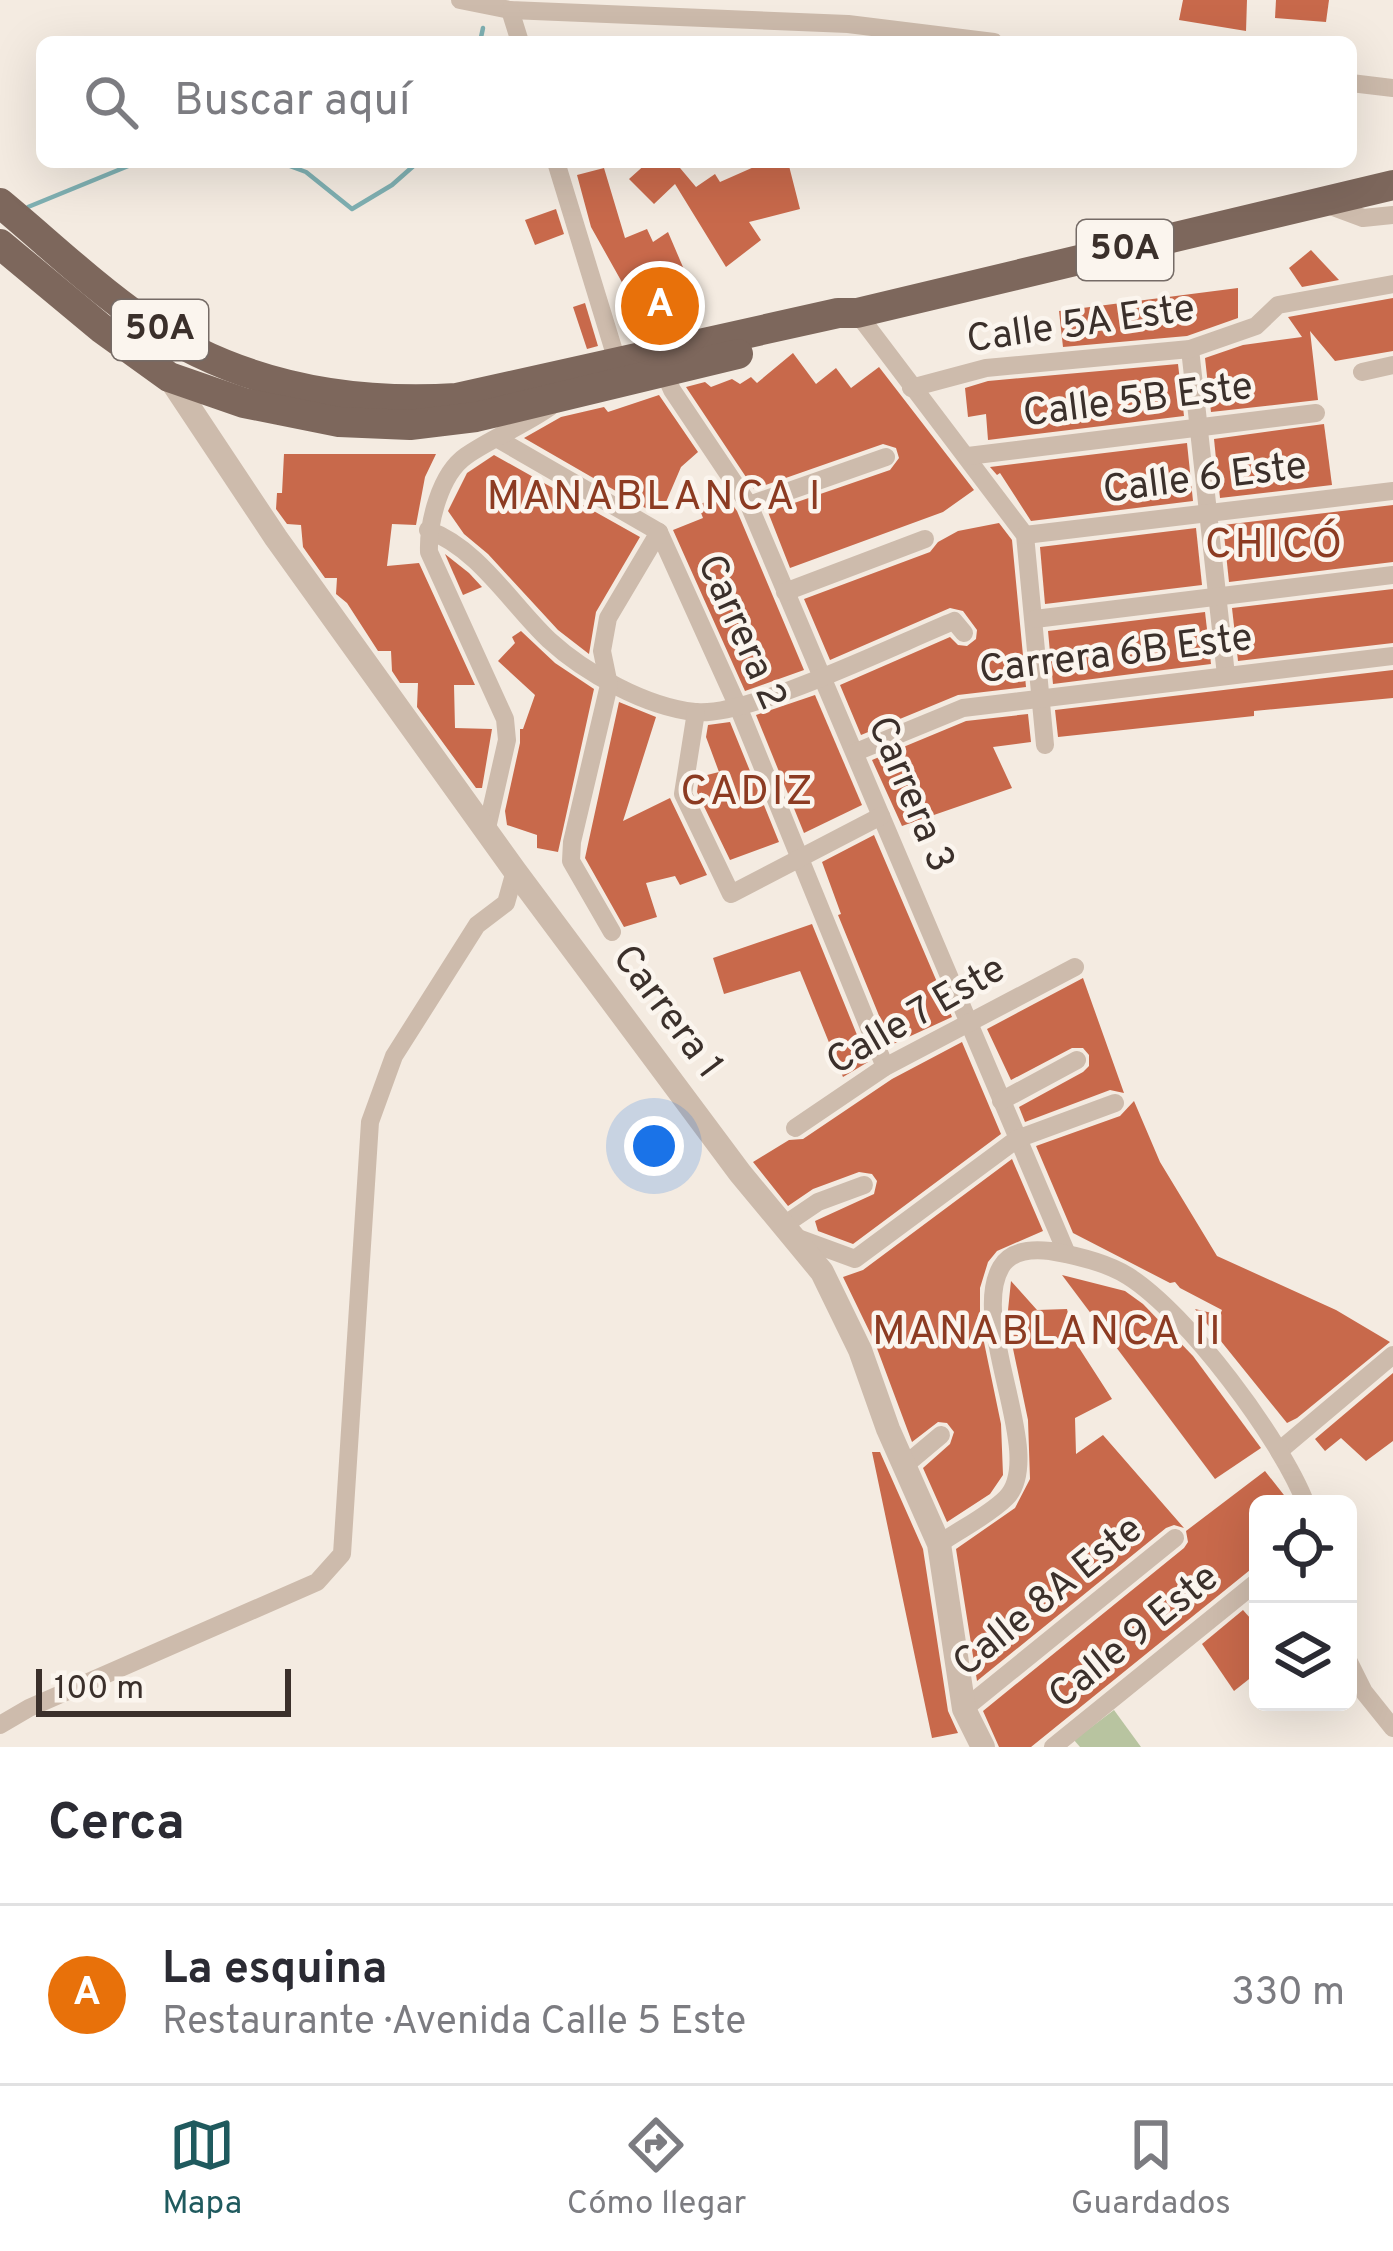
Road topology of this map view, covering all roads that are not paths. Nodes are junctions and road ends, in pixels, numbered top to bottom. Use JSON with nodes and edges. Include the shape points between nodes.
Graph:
{"nodes":[{"id":1,"x":460,"y":0,"type":"edge"},
{"id":2,"x":510,"y":10,"type":"junction"},
{"id":3,"x":518,"y":36,"type":"edge"},
{"id":4,"x":945,"y":36,"type":"edge"},
{"id":5,"x":1357,"y":84,"type":"edge"},
{"id":6,"x":1393,"y":88,"type":"edge"},
{"id":7,"x":558,"y":168,"type":"edge"},
{"id":8,"x":1393,"y":185,"type":"edge"},
{"id":9,"x":0,"y":203,"type":"edge"},
{"id":10,"x":1324,"y":203,"type":"junction"},
{"id":11,"x":1393,"y":214,"type":"edge"},
{"id":12,"x":0,"y":244,"type":"edge"},
{"id":13,"x":1393,"y":284,"type":"edge"},
{"id":14,"x":857,"y":314,"type":"junction"},
{"id":15,"x":1190,"y":349,"type":"junction"},
{"id":16,"x":617,"y":361,"type":"junction"},
{"id":17,"x":1393,"y":365,"type":"edge"},
{"id":18,"x":1362,"y":372,"type":"dead end"},
{"id":19,"x":665,"y":374,"type":"junction"},
{"id":20,"x":169,"y":377,"type":"junction"},
{"id":21,"x":911,"y":388,"type":"junction"},
{"id":22,"x":565,"y":397,"type":"junction"},
{"id":23,"x":345,"y":410,"type":"junction"},
{"id":24,"x":1316,"y":413,"type":"dead end"},
{"id":25,"x":1199,"y":428,"type":"junction"},
{"id":26,"x":498,"y":439,"type":"junction"},
{"id":27,"x":968,"y":456,"type":"junction"},
{"id":28,"x":886,"y":457,"type":"dead end"},
{"id":29,"x":1393,"y":491,"type":"edge"},
{"id":30,"x":749,"y":505,"type":"junction"},
{"id":31,"x":1208,"y":513,"type":"junction"},
{"id":32,"x":428,"y":530,"type":"junction"},
{"id":33,"x":659,"y":532,"type":"junction"},
{"id":34,"x":1025,"y":535,"type":"junction"},
{"id":35,"x":925,"y":538,"type":"dead end"},
{"id":36,"x":1393,"y":575,"type":"edge"},
{"id":37,"x":785,"y":592,"type":"junction"},
{"id":38,"x":1217,"y":597,"type":"junction"},
{"id":39,"x":1035,"y":619,"type":"junction"},
{"id":40,"x":964,"y":633,"type":"dead end"},
{"id":41,"x":1393,"y":656,"type":"edge"},
{"id":42,"x":822,"y":675,"type":"junction"},
{"id":43,"x":1226,"y":675,"type":"junction"},
{"id":44,"x":609,"y":685,"type":"junction"},
{"id":45,"x":1039,"y":701,"type":"junction"},
{"id":46,"x":739,"y":709,"type":"junction"},
{"id":47,"x":696,"y":712,"type":"junction"},
{"id":48,"x":1046,"y":745,"type":"dead end"},
{"id":49,"x":856,"y":752,"type":"junction"},
{"id":50,"x":881,"y":816,"type":"junction"},
{"id":51,"x":487,"y":829,"type":"junction"},
{"id":52,"x":800,"y":860,"type":"junction"},
{"id":53,"x":515,"y":871,"type":"junction"},
{"id":54,"x":612,"y":932,"type":"dead end"},
{"id":55,"x":1075,"y":967,"type":"dead end"},
{"id":56,"x":967,"y":1022,"type":"junction"},
{"id":57,"x":1078,"y":1060,"type":"dead end"},
{"id":58,"x":885,"y":1066,"type":"junction"},
{"id":59,"x":1000,"y":1101,"type":"junction"},
{"id":60,"x":1115,"y":1103,"type":"dead end"},
{"id":61,"x":795,"y":1128,"type":"dead end"},
{"id":62,"x":1017,"y":1139,"type":"junction"},
{"id":63,"x":865,"y":1185,"type":"dead end"},
{"id":64,"x":789,"y":1231,"type":"junction"},
{"id":65,"x":1067,"y":1254,"type":"junction"},
{"id":66,"x":1393,"y":1355,"type":"edge"},
{"id":67,"x":941,"y":1435,"type":"dead end"},
{"id":68,"x":1280,"y":1451,"type":"junction"},
{"id":69,"x":904,"y":1466,"type":"junction"},
{"id":70,"x":1302,"y":1495,"type":"edge"},
{"id":71,"x":1175,"y":1538,"type":"dead end"},
{"id":72,"x":939,"y":1544,"type":"junction"},
{"id":73,"x":1249,"y":1588,"type":"edge"},
{"id":74,"x":1357,"y":1678,"type":"edge"},
{"id":75,"x":964,"y":1709,"type":"junction"},
{"id":76,"x":0,"y":1725,"type":"edge"},
{"id":77,"x":1393,"y":1728,"type":"edge"},
{"id":78,"x":983,"y":1747,"type":"edge"},
{"id":79,"x":1053,"y":1747,"type":"edge"}],
"edges":[{"from":1,"to":2,"type":"street"},
{"from":2,"to":3,"type":"street"},
{"from":2,"to":4,"type":"street","via":[[848,24]]},
{"from":5,"to":6,"type":"street"},
{"from":7,"to":16,"type":"street"},
{"from":8,"to":10,"type":"main road","number":"50A"},
{"from":9,"to":23,"type":"main road","number":"50A","via":[[143,321],[206,357]]},
{"from":10,"to":11,"type":"street","via":[[1364,218]]},
{"from":10,"to":14,"type":"main road","number":"50A"},
{"from":12,"to":20,"type":"main road","number":"50A"},
{"from":13,"to":15,"type":"street","name":"Calle 5A Este","via":[[1278,305],[1256,326]]},
{"from":14,"to":16,"type":"main road","number":"50A"},
{"from":14,"to":19,"type":"main road","number":"50A","via":[[842,326]]},
{"from":14,"to":21,"type":"street"},
{"from":15,"to":21,"type":"street","name":"Calle 5A Este","via":[[986,368]]},
{"from":15,"to":25,"type":"street"},
{"from":16,"to":23,"type":"main road","number":"50A","via":[[457,398]]},
{"from":17,"to":18,"type":"street"},
{"from":19,"to":22,"type":"main road","number":"50A"},
{"from":19,"to":30,"type":"street","name":"Carrera 3"},
{"from":20,"to":23,"type":"main road","number":"50A","via":[[244,403]]},
{"from":20,"to":51,"type":"street","name":"Carrera 1"},
{"from":21,"to":27,"type":"street"},
{"from":22,"to":23,"type":"main road","number":"50A","via":[[432,422]]},
{"from":22,"to":26,"type":"street"},
{"from":24,"to":25,"type":"street","name":"Calle 5B Este"},
{"from":25,"to":27,"type":"street","name":"Calle 5B Este"},
{"from":25,"to":31,"type":"street"},
{"from":26,"to":32,"type":"street","via":[[459,461]]},
{"from":26,"to":33,"type":"street","name":"Carrera 2"},
{"from":27,"to":34,"type":"street"},
{"from":28,"to":30,"type":"street"},
{"from":29,"to":31,"type":"street","name":"Calle 6 Este"},
{"from":30,"to":37,"type":"street","name":"Carrera 3"},
{"from":31,"to":34,"type":"street","name":"Calle 6 Este"},
{"from":31,"to":38,"type":"street"},
{"from":32,"to":44,"type":"street","via":[[452,538],[551,642]]},
{"from":32,"to":51,"type":"street","via":[[429,552],[505,719]]},
{"from":33,"to":44,"type":"street","via":[[608,618],[602,651]]},
{"from":33,"to":46,"type":"street","name":"Carrera 2"},
{"from":34,"to":39,"type":"street"},
{"from":35,"to":37,"type":"street"},
{"from":36,"to":38,"type":"street"},
{"from":37,"to":42,"type":"street","name":"Carrera 3"},
{"from":38,"to":39,"type":"street"},
{"from":38,"to":43,"type":"street"},
{"from":39,"to":45,"type":"street"},
{"from":40,"to":42,"type":"street","via":[[954,621]]},
{"from":41,"to":43,"type":"street","name":"Carrera 6B Este"},
{"from":42,"to":46,"type":"street"},
{"from":42,"to":49,"type":"street","name":"Carrera 3"},
{"from":43,"to":45,"type":"street","name":"Carrera 6B Este"},
{"from":44,"to":47,"type":"street"},
{"from":44,"to":54,"type":"street","via":[[571,861]]},
{"from":45,"to":48,"type":"street"},
{"from":45,"to":49,"type":"street","name":"Carrera 6B Este","via":[[963,708]]},
{"from":46,"to":47,"type":"street"},
{"from":46,"to":52,"type":"street","name":"Carrera 2"},
{"from":47,"to":52,"type":"street","via":[[683,794],[731,894]]},
{"from":49,"to":50,"type":"street","name":"Carrera 3"},
{"from":50,"to":52,"type":"street"},
{"from":50,"to":56,"type":"street","name":"Carrera 3"},
{"from":51,"to":53,"type":"street","name":"Carrera 1"},
{"from":52,"to":58,"type":"street","name":"Carrera 2"},
{"from":53,"to":64,"type":"street","name":"Carrera 1"},
{"from":53,"to":76,"type":"street","via":[[506,903],[477,925],[394,1056],[370,1122],[342,1554],[317,1582]]},
{"from":55,"to":56,"type":"street","name":"Calle 7 Este"},
{"from":56,"to":58,"type":"street","name":"Calle 7 Este"},
{"from":56,"to":59,"type":"street","name":"Carrera 3"},
{"from":57,"to":59,"type":"street"},
{"from":58,"to":61,"type":"street","name":"Calle 7 Este"},
{"from":59,"to":62,"type":"street","name":"Carrera 3"},
{"from":60,"to":62,"type":"street"},
{"from":62,"to":64,"type":"street","via":[[855,1259]]},
{"from":62,"to":65,"type":"street","name":"Carrera 3"},
{"from":63,"to":64,"type":"street","via":[[818,1202]]},
{"from":64,"to":69,"type":"street","name":"Carrera 1","via":[[822,1272]]},
{"from":65,"to":68,"type":"street","via":[[1126,1275],[1187,1326]]},
{"from":65,"to":72,"type":"street","via":[[1038,1250],[1003,1265],[993,1297],[1018,1472],[1009,1496]]},
{"from":66,"to":68,"type":"street"},
{"from":67,"to":69,"type":"street"},
{"from":68,"to":70,"type":"street"},
{"from":69,"to":72,"type":"street","name":"Carrera 1"},
{"from":71,"to":75,"type":"street","name":"Calle 8A Este"},
{"from":72,"to":75,"type":"street","name":"Carrera 1"},
{"from":73,"to":79,"type":"street","name":"Calle 9 Este"},
{"from":74,"to":77,"type":"street"},
{"from":75,"to":78,"type":"street","name":"Carrera 1"}]}
